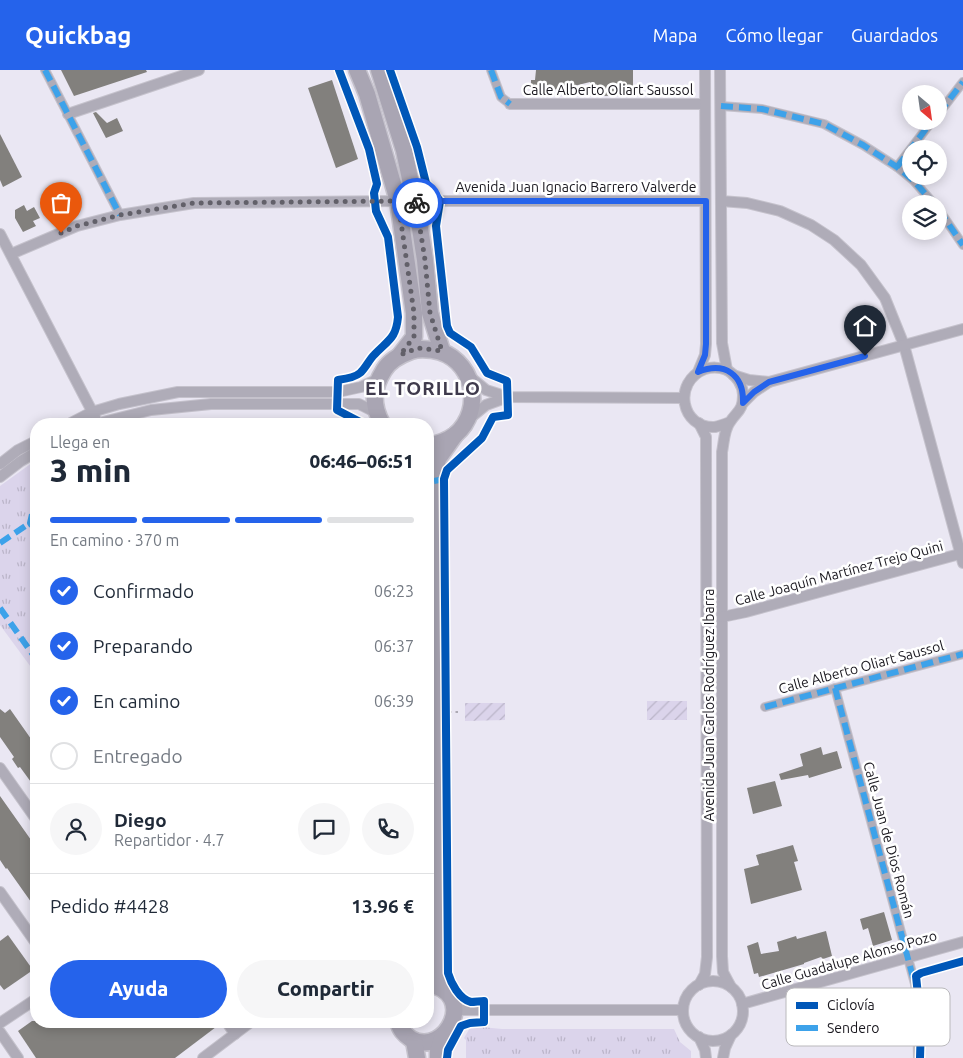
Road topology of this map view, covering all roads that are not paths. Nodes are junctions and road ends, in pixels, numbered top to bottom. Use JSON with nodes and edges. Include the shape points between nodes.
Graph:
{"nodes":[{"id":1,"x":45,"y":70,"type":"edge"},
{"id":2,"x":199,"y":70,"type":"edge"},
{"id":3,"x":357,"y":70,"type":"edge"},
{"id":4,"x":379,"y":70,"type":"edge"},
{"id":5,"x":491,"y":70,"type":"edge"},
{"id":6,"x":705,"y":70,"type":"edge"},
{"id":7,"x":720,"y":70,"type":"edge"},
{"id":8,"x":963,"y":82,"type":"edge"},
{"id":9,"x":948,"y":101,"type":"edge"},
{"id":10,"x":510,"y":104,"type":"joint"},
{"id":11,"x":705,"y":104,"type":"junction"},
{"id":12,"x":720,"y":106,"type":"junction"},
{"id":13,"x":68,"y":114,"type":"junction"},
{"id":14,"x":925,"y":130,"type":"edge"},
{"id":15,"x":897,"y":167,"type":"junction"},
{"id":16,"x":926,"y":195,"type":"edge"},
{"id":17,"x":398,"y":201,"type":"junction"},
{"id":18,"x":706,"y":201,"type":"junction"},
{"id":19,"x":721,"y":201,"type":"junction"},
{"id":20,"x":416,"y":203,"type":"junction"},
{"id":21,"x":120,"y":215,"type":"junction"},
{"id":22,"x":947,"y":222,"type":"edge"},
{"id":23,"x":0,"y":234,"type":"edge"},
{"id":24,"x":963,"y":245,"type":"edge"},
{"id":25,"x":11,"y":254,"type":"junction"},
{"id":26,"x":963,"y":329,"type":"edge"},
{"id":27,"x":904,"y":345,"type":"junction"},
{"id":28,"x":442,"y":351,"type":"junction"},
{"id":29,"x":400,"y":355,"type":"junction"},
{"id":30,"x":698,"y":372,"type":"junction"},
{"id":31,"x":730,"y":372,"type":"junction"},
{"id":32,"x":468,"y":376,"type":"junction"},
{"id":33,"x":378,"y":379,"type":"junction"},
{"id":34,"x":769,"y":382,"type":"junction"},
{"id":35,"x":508,"y":397,"type":"junction"},
{"id":36,"x":684,"y":398,"type":"junction"},
{"id":37,"x":743,"y":403,"type":"junction"},
{"id":38,"x":92,"y":412,"type":"junction"},
{"id":39,"x":80,"y":418,"type":"edge"},
{"id":40,"x":95,"y":418,"type":"edge"},
{"id":41,"x":118,"y":418,"type":"edge"},
{"id":42,"x":379,"y":418,"type":"edge"},
{"id":43,"x":468,"y":419,"type":"junction"},
{"id":44,"x":730,"y":422,"type":"junction"},
{"id":45,"x":699,"y":423,"type":"junction"},
{"id":46,"x":456,"y":434,"type":"junction"},
{"id":47,"x":30,"y":444,"type":"edge"},
{"id":48,"x":434,"y":445,"type":"edge"},
{"id":49,"x":30,"y":455,"type":"edge"},
{"id":50,"x":0,"y":464,"type":"edge"},
{"id":51,"x":0,"y":477,"type":"edge"},
{"id":52,"x":962,"y":556,"type":"edge"},
{"id":53,"x":722,"y":617,"type":"junction"},
{"id":54,"x":963,"y":654,"type":"edge"},
{"id":55,"x":835,"y":688,"type":"junction"},
{"id":56,"x":765,"y":707,"type":"dead end"},
{"id":57,"x":0,"y":768,"type":"edge"},
{"id":58,"x":30,"y":810,"type":"edge"},
{"id":59,"x":0,"y":892,"type":"edge"},
{"id":60,"x":30,"y":934,"type":"edge"},
{"id":61,"x":963,"y":942,"type":"edge"},
{"id":62,"x":908,"y":958,"type":"junction"},
{"id":63,"x":699,"y":985,"type":"junction"},
{"id":64,"x":435,"y":987,"type":"edge"},
{"id":65,"x":731,"y":987,"type":"junction"},
{"id":66,"x":800,"y":988,"type":"edge"},
{"id":67,"x":916,"y":988,"type":"edge"},
{"id":68,"x":786,"y":992,"type":"edge"},
{"id":69,"x":30,"y":1003,"type":"edge"},
{"id":70,"x":742,"y":1004,"type":"junction"},
{"id":71,"x":455,"y":1010,"type":"junction"},
{"id":72,"x":683,"y":1010,"type":"junction"},
{"id":73,"x":0,"y":1023,"type":"edge"},
{"id":74,"x":231,"y":1028,"type":"edge"},
{"id":75,"x":241,"y":1028,"type":"edge"},
{"id":76,"x":399,"y":1028,"type":"edge"},
{"id":77,"x":0,"y":1032,"type":"edge"},
{"id":78,"x":235,"y":1034,"type":"junction"},
{"id":79,"x":730,"y":1035,"type":"junction"},
{"id":80,"x":442,"y":1038,"type":"junction"},
{"id":81,"x":699,"y":1038,"type":"junction"},
{"id":82,"x":414,"y":1041,"type":"junction"},
{"id":83,"x":18,"y":1058,"type":"edge"},
{"id":84,"x":203,"y":1058,"type":"edge"},
{"id":85,"x":417,"y":1058,"type":"edge"},
{"id":86,"x":438,"y":1058,"type":"edge"},
{"id":87,"x":706,"y":1058,"type":"edge"},
{"id":88,"x":723,"y":1058,"type":"edge"}],
"edges":[{"from":1,"to":13,"type":"street"},
{"from":2,"to":13,"type":"street"},
{"from":3,"to":17,"type":"main road"},
{"from":4,"to":20,"type":"main road","via":[[404,150]]},
{"from":5,"to":10,"type":"street","via":[[501,97]]},
{"from":6,"to":11,"type":"street"},
{"from":7,"to":12,"type":"street"},
{"from":8,"to":9,"type":"street"},
{"from":10,"to":11,"type":"street","name":"Calle Alberto Oliart Saussol"},
{"from":11,"to":18,"type":"street"},
{"from":12,"to":15,"type":"street","via":[[762,109],[824,124]]},
{"from":12,"to":19,"type":"street"},
{"from":13,"to":21,"type":"street"},
{"from":14,"to":15,"type":"street"},
{"from":15,"to":16,"type":"street"},
{"from":17,"to":21,"type":"street","via":[[194,203]]},
{"from":17,"to":29,"type":"main road","via":[[414,313],[414,337]]},
{"from":18,"to":20,"type":"street","name":"Avenida Juan Ignacio Barrero Valverde"},
{"from":18,"to":30,"type":"street","via":[[706,344]]},
{"from":19,"to":27,"type":"street","via":[[780,211],[834,240],[861,265],[885,298]]},
{"from":19,"to":31,"type":"street","via":[[722,343]]},
{"from":20,"to":28,"type":"main road","via":[[430,313]]},
{"from":21,"to":25,"type":"street","via":[[77,226]]},
{"from":22,"to":24,"type":"street"},
{"from":23,"to":25,"type":"street"},
{"from":25,"to":38,"type":"street"},
{"from":26,"to":27,"type":"street"},
{"from":27,"to":34,"type":"street"},
{"from":27,"to":52,"type":"street"},
{"from":28,"to":29,"type":"main road","via":[[418,348]]},
{"from":28,"to":32,"type":"main road","via":[[457,361]]},
{"from":29,"to":33,"type":"main road","via":[[387,365]]},
{"from":30,"to":31,"type":"street","via":[[709,368]]},
{"from":30,"to":36,"type":"street","via":[[689,380]]},
{"from":31,"to":34,"type":"street","via":[[749,380]]},
{"from":31,"to":37,"type":"street","via":[[740,383]]},
{"from":32,"to":35,"type":"street","via":[[486,390]]},
{"from":32,"to":43,"type":"main road","via":[[472,405]]},
{"from":33,"to":38,"type":"street","via":[[338,392],[178,392]]},
{"from":33,"to":42,"type":"main road","via":[[374,402]]},
{"from":34,"to":37,"type":"street"},
{"from":35,"to":36,"type":"street"},
{"from":35,"to":43,"type":"street","via":[[486,406]]},
{"from":36,"to":45,"type":"street","via":[[686,409]]},
{"from":37,"to":44,"type":"street"},
{"from":38,"to":39,"type":"street"},
{"from":38,"to":40,"type":"street"},
{"from":41,"to":42,"type":"street","via":[[151,410],[211,404],[359,404]]},
{"from":43,"to":46,"type":"main road"},
{"from":44,"to":45,"type":"street","via":[[718,427]]},
{"from":44,"to":53,"type":"street","name":"Avenida Juan Carlos Rodríguez Ibarra","via":[[722,452]]},
{"from":45,"to":63,"type":"street","name":"Avenida Juan Carlos Rodríguez Ibarra","via":[[706,438],[707,957],[705,974]]},
{"from":46,"to":48,"type":"main road"},
{"from":46,"to":64,"type":"main road","via":[[438,459],[434,481]]},
{"from":47,"to":50,"type":"street"},
{"from":49,"to":51,"type":"street"},
{"from":52,"to":53,"type":"street","name":"Calle Joaquín Martínez Trejo Quini"},
{"from":53,"to":65,"type":"street","name":"Avenida Juan Carlos Rodríguez Ibarra","via":[[722,956],[723,972]]},
{"from":54,"to":55,"type":"street","name":"Calle Alberto Oliart Saussol"},
{"from":55,"to":56,"type":"street","name":"Calle Alberto Oliart Saussol"},
{"from":55,"to":62,"type":"street","name":"Calle Juan de Dios Román"},
{"from":57,"to":58,"type":"street"},
{"from":59,"to":60,"type":"street"},
{"from":61,"to":62,"type":"street","name":"Calle Guadalupe Alonso Pozo"},
{"from":62,"to":66,"type":"street","name":"Calle Guadalupe Alonso Pozo"},
{"from":62,"to":67,"type":"street","name":"Calle Juan de Dios Román"},
{"from":63,"to":65,"type":"street","via":[[713,981]]},
{"from":63,"to":72,"type":"street","via":[[690,992]]},
{"from":64,"to":71,"type":"main road","via":[[450,996]]},
{"from":65,"to":70,"type":"street"},
{"from":68,"to":70,"type":"street","name":"Calle Guadalupe Alonso Pozo"},
{"from":69,"to":73,"type":"street"},
{"from":70,"to":79,"type":"street","via":[[738,1028]]},
{"from":71,"to":72,"type":"street"},
{"from":71,"to":80,"type":"main road","via":[[450,1030]]},
{"from":72,"to":81,"type":"street","via":[[688,1027]]},
{"from":74,"to":78,"type":"street"},
{"from":75,"to":78,"type":"street"},
{"from":76,"to":82,"type":"main road"},
{"from":77,"to":83,"type":"street"},
{"from":78,"to":84,"type":"street"},
{"from":79,"to":81,"type":"street","via":[[710,1041]]},
{"from":79,"to":88,"type":"street"},
{"from":80,"to":82,"type":"main road","via":[[429,1043]]},
{"from":80,"to":86,"type":"main road"},
{"from":81,"to":87,"type":"street"},
{"from":82,"to":85,"type":"main road"}]}
